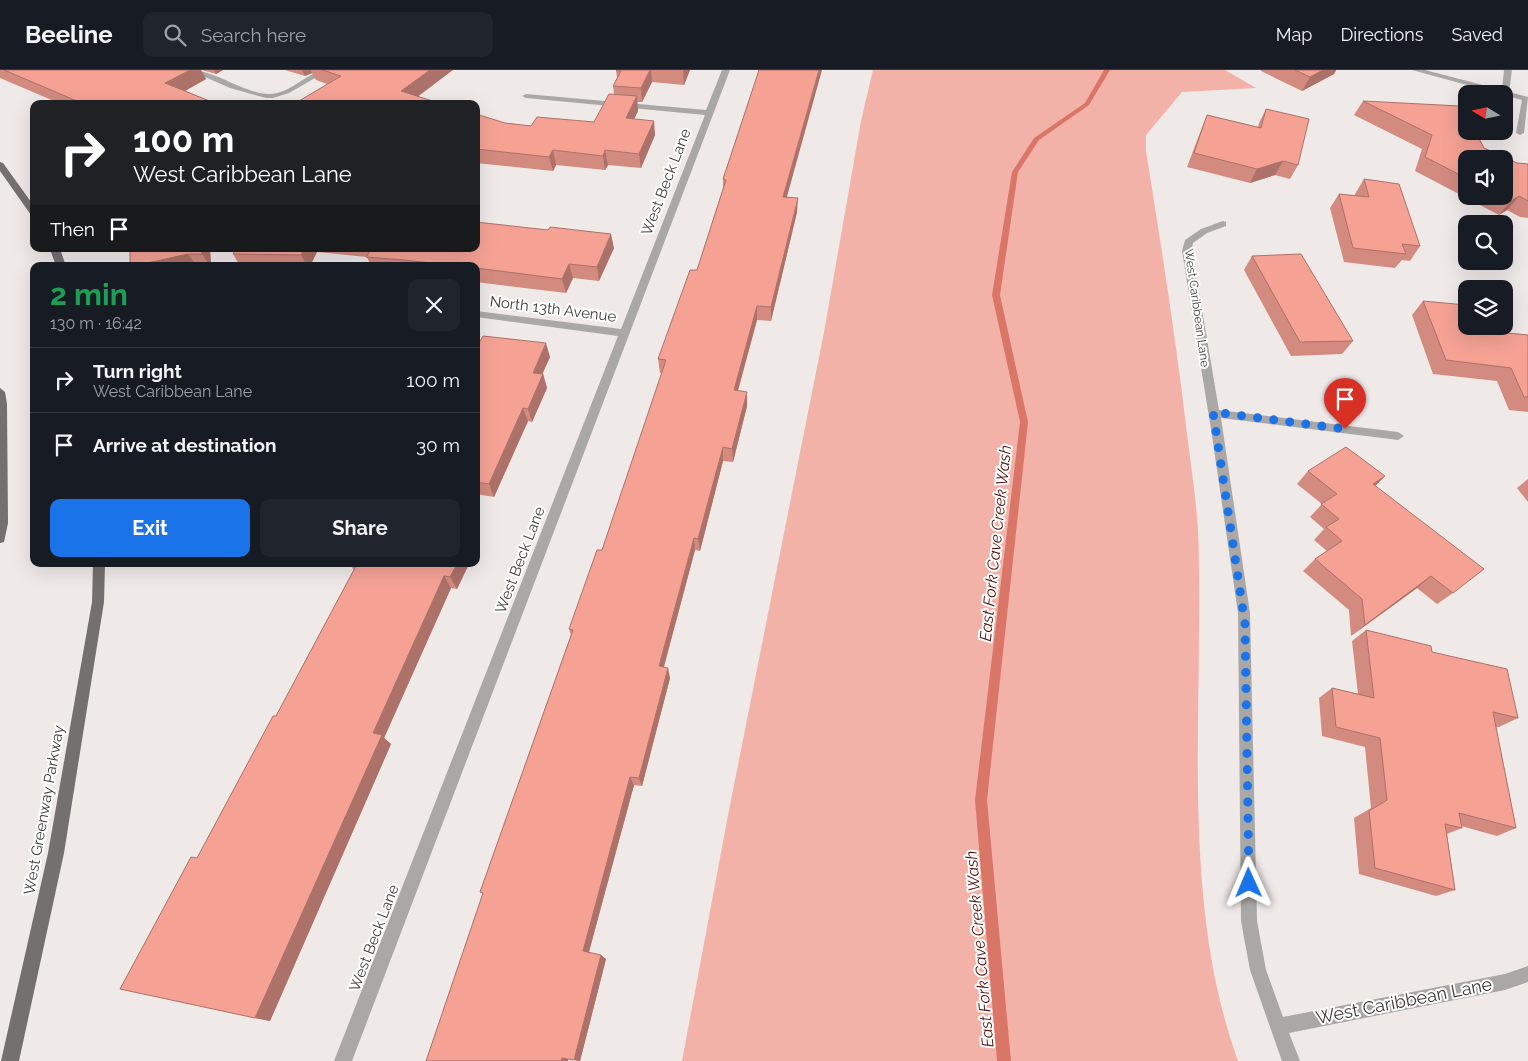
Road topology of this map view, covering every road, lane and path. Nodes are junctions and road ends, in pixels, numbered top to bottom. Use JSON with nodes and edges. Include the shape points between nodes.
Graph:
{"nodes":[{"id":1,"x":193,"y":70,"type":"edge"},
{"id":2,"x":325,"y":70,"type":"edge"},
{"id":3,"x":726,"y":70,"type":"edge"},
{"id":4,"x":1416,"y":70,"type":"edge"},
{"id":5,"x":1508,"y":70,"type":"edge"},
{"id":6,"x":1472,"y":85,"type":"edge"},
{"id":7,"x":1506,"y":85,"type":"edge"},
{"id":8,"x":526,"y":96,"type":"dead end"},
{"id":9,"x":1513,"y":96,"type":"edge"},
{"id":10,"x":1527,"y":99,"type":"edge"},
{"id":11,"x":709,"y":113,"type":"junction"},
{"id":12,"x":1520,"y":133,"type":"dead end"},
{"id":13,"x":0,"y":165,"type":"edge"},
{"id":14,"x":30,"y":207,"type":"edge"},
{"id":15,"x":1223,"y":224,"type":"dead end"},
{"id":16,"x":480,"y":315,"type":"edge"},
{"id":17,"x":625,"y":333,"type":"junction"},
{"id":18,"x":0,"y":392,"type":"edge"},
{"id":19,"x":1213,"y":412,"type":"junction"},
{"id":20,"x":1398,"y":436,"type":"dead end"},
{"id":21,"x":0,"y":538,"type":"edge"},
{"id":22,"x":99,"y":567,"type":"edge"},
{"id":23,"x":1528,"y":974,"type":"edge"},
{"id":24,"x":1279,"y":1026,"type":"junction"},
{"id":25,"x":10,"y":1061,"type":"edge"},
{"id":26,"x":343,"y":1061,"type":"edge"},
{"id":27,"x":1291,"y":1061,"type":"edge"}],
"edges":[{"from":1,"to":2,"type":"street","via":[[246,91],[272,96]]},
{"from":3,"to":11,"type":"street","name":"West Beck Lane"},
{"from":4,"to":6,"type":"street"},
{"from":5,"to":7,"type":"street"},
{"from":8,"to":11,"type":"street"},
{"from":9,"to":10,"type":"street"},
{"from":10,"to":12,"type":"street"},
{"from":11,"to":17,"type":"street","name":"West Beck Lane"},
{"from":13,"to":14,"type":"main road"},
{"from":15,"to":19,"type":"street","name":"West Caribbean Lane","via":[[1196,236],[1188,242],[1186,251]]},
{"from":16,"to":17,"type":"street","name":"North 13th Avenue"},
{"from":17,"to":26,"type":"street","name":"West Beck Lane"},
{"from":18,"to":21,"type":"main road"},
{"from":19,"to":20,"type":"street"},
{"from":19,"to":24,"type":"street","name":"West Caribbean Lane","via":[[1245,628],[1249,921],[1258,970]]},
{"from":22,"to":25,"type":"main road","name":"West Greenway Parkway","via":[[98,602],[56,852]]},
{"from":23,"to":24,"type":"street","name":"West Caribbean Lane","via":[[1504,982]]},
{"from":24,"to":27,"type":"street","name":"West Caribbean Lane"}]}
